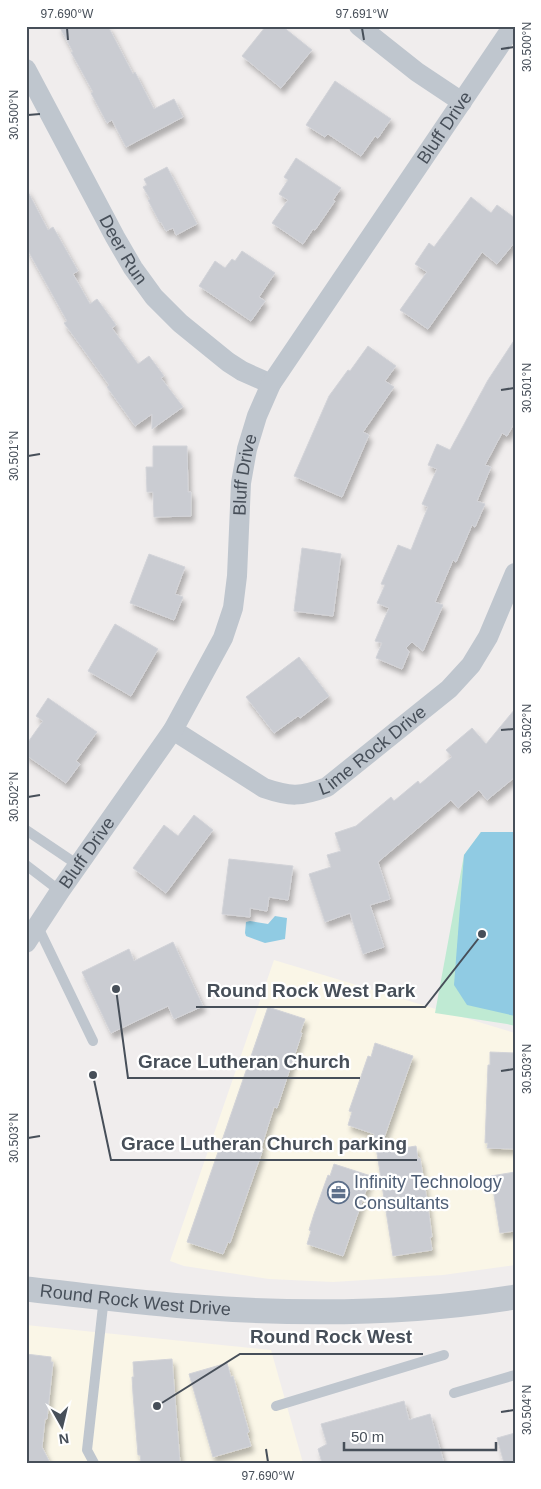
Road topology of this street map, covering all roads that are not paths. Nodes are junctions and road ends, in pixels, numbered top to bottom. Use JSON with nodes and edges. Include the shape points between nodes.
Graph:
{"nodes":[{"id":1,"x":359,"y":26,"type":"edge"},
{"id":2,"x":513,"y":26,"type":"edge"},
{"id":3,"x":26,"y":69,"type":"edge"},
{"id":4,"x":462,"y":102,"type":"junction"},
{"id":5,"x":271,"y":384,"type":"junction"},
{"id":6,"x":515,"y":573,"type":"edge"},
{"id":7,"x":173,"y":730,"type":"junction"},
{"id":8,"x":26,"y":830,"type":"edge"},
{"id":9,"x":78,"y":865,"type":"junction"},
{"id":10,"x":26,"y":866,"type":"edge"},
{"id":11,"x":60,"y":891,"type":"junction"},
{"id":12,"x":37,"y":926,"type":"junction"},
{"id":13,"x":26,"y":943,"type":"edge"},
{"id":14,"x":93,"y":1041,"type":"dead end"},
{"id":15,"x":26,"y":1289,"type":"edge"},
{"id":16,"x":104,"y":1297,"type":"junction"},
{"id":17,"x":515,"y":1297,"type":"edge"},
{"id":18,"x":444,"y":1355,"type":"dead end"},
{"id":19,"x":515,"y":1375,"type":"edge"},
{"id":20,"x":454,"y":1393,"type":"dead end"},
{"id":21,"x":276,"y":1406,"type":"dead end"},
{"id":22,"x":94,"y":1463,"type":"edge"}],
"edges":[{"from":1,"to":4,"type":"street","via":[[417,72]]},
{"from":2,"to":4,"type":"street","name":"Bluff Drive"},
{"from":3,"to":5,"type":"street","name":"Deer Run","via":[[115,237],[154,297],[228,362]]},
{"from":4,"to":5,"type":"street","name":"Bluff Drive"},
{"from":5,"to":7,"type":"street","name":"Bluff Drive","via":[[257,416],[241,483],[233,608],[209,667]]},
{"from":6,"to":7,"type":"street","name":"Lime Rock Drive","via":[[488,637],[471,665],[448,689],[327,787],[294,796],[264,788]]},
{"from":7,"to":9,"type":"street","name":"Bluff Drive"},
{"from":8,"to":9,"type":"lane"},
{"from":9,"to":11,"type":"street","name":"Bluff Drive"},
{"from":10,"to":11,"type":"lane"},
{"from":11,"to":12,"type":"street","name":"Bluff Drive"},
{"from":12,"to":13,"type":"street","name":"Bluff Drive"},
{"from":12,"to":14,"type":"lane"},
{"from":15,"to":16,"type":"street","name":"Round Rock West Drive"},
{"from":16,"to":17,"type":"street","name":"Round Rock West Drive","via":[[196,1307],[295,1312],[408,1310]]},
{"from":16,"to":22,"type":"lane","via":[[87,1450]]},
{"from":18,"to":21,"type":"lane"},
{"from":19,"to":20,"type":"lane"}]}
